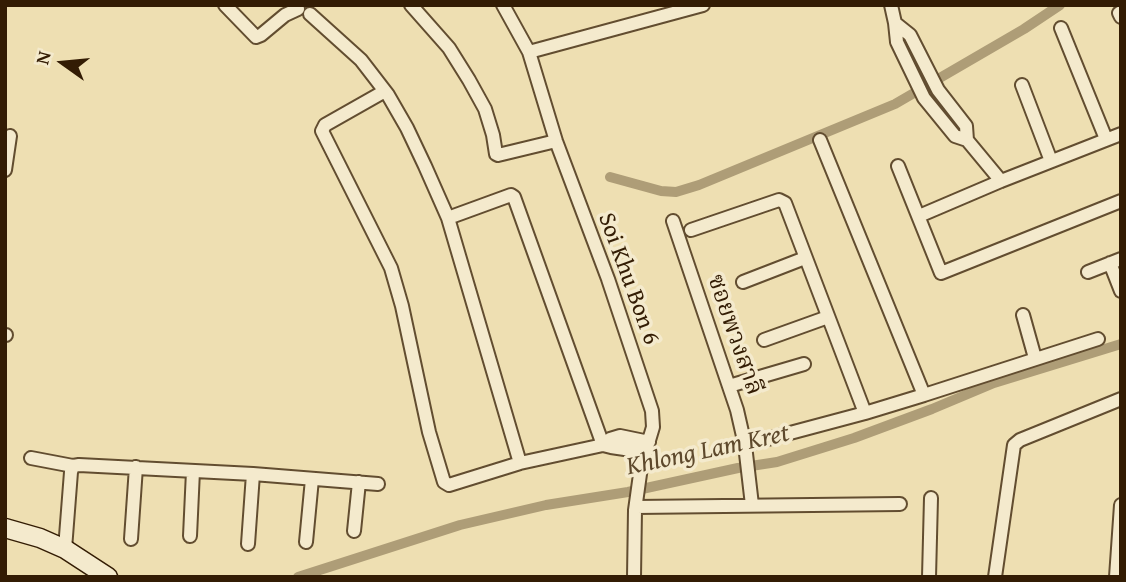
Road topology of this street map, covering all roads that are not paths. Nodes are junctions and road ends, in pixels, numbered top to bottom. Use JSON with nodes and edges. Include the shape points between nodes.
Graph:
{"nodes":[{"id":1,"x":225,"y":5,"type":"edge"},
{"id":2,"x":411,"y":5,"type":"edge"},
{"id":3,"x":503,"y":5,"type":"edge"},
{"id":4,"x":702,"y":5,"type":"edge"},
{"id":5,"x":891,"y":5,"type":"edge"},
{"id":6,"x":305,"y":8,"type":"edge"},
{"id":7,"x":895,"y":23,"type":"junction"},
{"id":8,"x":1061,"y":28,"type":"dead end"},
{"id":9,"x":529,"y":52,"type":"junction"},
{"id":10,"x":1022,"y":85,"type":"dead end"},
{"id":11,"x":385,"y":91,"type":"junction"},
{"id":12,"x":1121,"y":134,"type":"edge"},
{"id":13,"x":10,"y":136,"type":"dead end"},
{"id":14,"x":961,"y":138,"type":"junction"},
{"id":15,"x":1106,"y":139,"type":"junction"},
{"id":16,"x":820,"y":140,"type":"dead end"},
{"id":17,"x":556,"y":141,"type":"junction"},
{"id":18,"x":1051,"y":161,"type":"junction"},
{"id":19,"x":6,"y":162,"type":"edge"},
{"id":20,"x":898,"y":166,"type":"dead end"},
{"id":21,"x":1001,"y":181,"type":"junction"},
{"id":22,"x":1121,"y":201,"type":"edge"},
{"id":23,"x":919,"y":216,"type":"junction"},
{"id":24,"x":448,"y":218,"type":"junction"},
{"id":25,"x":673,"y":221,"type":"dead end"},
{"id":26,"x":691,"y":230,"type":"dead end"},
{"id":27,"x":805,"y":258,"type":"junction"},
{"id":28,"x":1116,"y":261,"type":"edge"},
{"id":29,"x":1088,"y":272,"type":"dead end"},
{"id":30,"x":743,"y":282,"type":"dead end"},
{"id":31,"x":1121,"y":291,"type":"edge"},
{"id":32,"x":1023,"y":315,"type":"dead end"},
{"id":33,"x":828,"y":317,"type":"junction"},
{"id":34,"x":1098,"y":339,"type":"dead end"},
{"id":35,"x":764,"y":340,"type":"dead end"},
{"id":36,"x":1035,"y":358,"type":"junction"},
{"id":37,"x":804,"y":364,"type":"dead end"},
{"id":38,"x":729,"y":386,"type":"junction"},
{"id":39,"x":924,"y":395,"type":"junction"},
{"id":40,"x":1121,"y":399,"type":"edge"},
{"id":41,"x":865,"y":413,"type":"junction"},
{"id":42,"x":604,"y":444,"type":"junction"},
{"id":43,"x":647,"y":447,"type":"junction"},
{"id":44,"x":746,"y":447,"type":"junction"},
{"id":45,"x":31,"y":458,"type":"dead end"},
{"id":46,"x":520,"y":463,"type":"junction"},
{"id":47,"x":73,"y":466,"type":"junction"},
{"id":48,"x":136,"y":467,"type":"junction"},
{"id":49,"x":192,"y":471,"type":"junction"},
{"id":50,"x":253,"y":474,"type":"junction"},
{"id":51,"x":312,"y":479,"type":"junction"},
{"id":52,"x":359,"y":482,"type":"junction"},
{"id":53,"x":378,"y":484,"type":"dead end"},
{"id":54,"x":931,"y":498,"type":"dead end"},
{"id":55,"x":636,"y":501,"type":"junction"},
{"id":56,"x":900,"y":504,"type":"dead end"},
{"id":57,"x":752,"y":505,"type":"junction"},
{"id":58,"x":1121,"y":505,"type":"edge"},
{"id":59,"x":5,"y":528,"type":"edge"},
{"id":60,"x":354,"y":531,"type":"dead end"},
{"id":61,"x":190,"y":536,"type":"dead end"},
{"id":62,"x":131,"y":539,"type":"dead end"},
{"id":63,"x":306,"y":542,"type":"dead end"},
{"id":64,"x":248,"y":544,"type":"dead end"},
{"id":65,"x":65,"y":549,"type":"junction"},
{"id":66,"x":108,"y":577,"type":"edge"},
{"id":67,"x":634,"y":577,"type":"edge"},
{"id":68,"x":929,"y":577,"type":"edge"},
{"id":69,"x":995,"y":577,"type":"edge"},
{"id":70,"x":1116,"y":577,"type":"edge"}],
"edges":[{"from":1,"to":6,"type":"street","via":[[256,37],[285,15]]},
{"from":2,"to":17,"type":"street","via":[[449,48],[469,80],[485,109],[496,154]]},
{"from":3,"to":9,"type":"street","name":"Soi Khu Bon 6"},
{"from":4,"to":9,"type":"street"},
{"from":5,"to":7,"type":"street"},
{"from":6,"to":11,"type":"street","via":[[361,60]]},
{"from":7,"to":14,"type":"street","via":[[897,42],[924,98]]},
{"from":7,"to":14,"type":"street","via":[[910,35],[938,90],[966,126]]},
{"from":8,"to":15,"type":"street"},
{"from":9,"to":17,"type":"street","name":"Soi Khu Bon 6"},
{"from":10,"to":18,"type":"street"},
{"from":11,"to":24,"type":"street"},
{"from":11,"to":46,"type":"street","via":[[322,131],[391,268],[444,482],[449,485]]},
{"from":12,"to":15,"type":"street"},
{"from":13,"to":19,"type":"street"},
{"from":14,"to":21,"type":"street"},
{"from":15,"to":18,"type":"street"},
{"from":16,"to":39,"type":"street"},
{"from":17,"to":43,"type":"street","name":"Soi Khu Bon 6","via":[[652,411]]},
{"from":18,"to":21,"type":"street"},
{"from":20,"to":23,"type":"street"},
{"from":21,"to":23,"type":"street"},
{"from":22,"to":23,"type":"street","via":[[941,272]]},
{"from":24,"to":42,"type":"street","via":[[514,197]]},
{"from":24,"to":46,"type":"street"},
{"from":25,"to":38,"type":"street","name":"ซอยพวงสาลี"},
{"from":26,"to":27,"type":"street","via":[[779,200]]},
{"from":27,"to":30,"type":"street"},
{"from":27,"to":33,"type":"street"},
{"from":28,"to":29,"type":"street"},
{"from":28,"to":31,"type":"street"},
{"from":32,"to":36,"type":"street"},
{"from":33,"to":35,"type":"street"},
{"from":33,"to":41,"type":"street"},
{"from":34,"to":36,"type":"street"},
{"from":36,"to":39,"type":"street"},
{"from":37,"to":38,"type":"street"},
{"from":38,"to":44,"type":"street","name":"ซอยพวงสาลี"},
{"from":39,"to":41,"type":"street"},
{"from":40,"to":69,"type":"street","via":[[1014,445]]},
{"from":41,"to":44,"type":"street"},
{"from":42,"to":43,"type":"street"},
{"from":42,"to":46,"type":"street"},
{"from":43,"to":55,"type":"street","name":"Soi Khu Bon 6"},
{"from":44,"to":57,"type":"street","name":"ซอยพวงสาลี"},
{"from":45,"to":47,"type":"street"},
{"from":47,"to":48,"type":"street"},
{"from":47,"to":65,"type":"street"},
{"from":48,"to":49,"type":"street"},
{"from":48,"to":62,"type":"street"},
{"from":49,"to":50,"type":"street"},
{"from":49,"to":61,"type":"street"},
{"from":50,"to":51,"type":"street"},
{"from":50,"to":64,"type":"street"},
{"from":51,"to":52,"type":"street"},
{"from":51,"to":63,"type":"street"},
{"from":52,"to":53,"type":"street"},
{"from":52,"to":60,"type":"street"},
{"from":54,"to":68,"type":"street"},
{"from":55,"to":57,"type":"street"},
{"from":55,"to":67,"type":"street","name":"Soi Khu Bon 6"},
{"from":56,"to":57,"type":"street"},
{"from":58,"to":70,"type":"street"},
{"from":59,"to":65,"type":"main road"},
{"from":65,"to":66,"type":"main road"}]}
